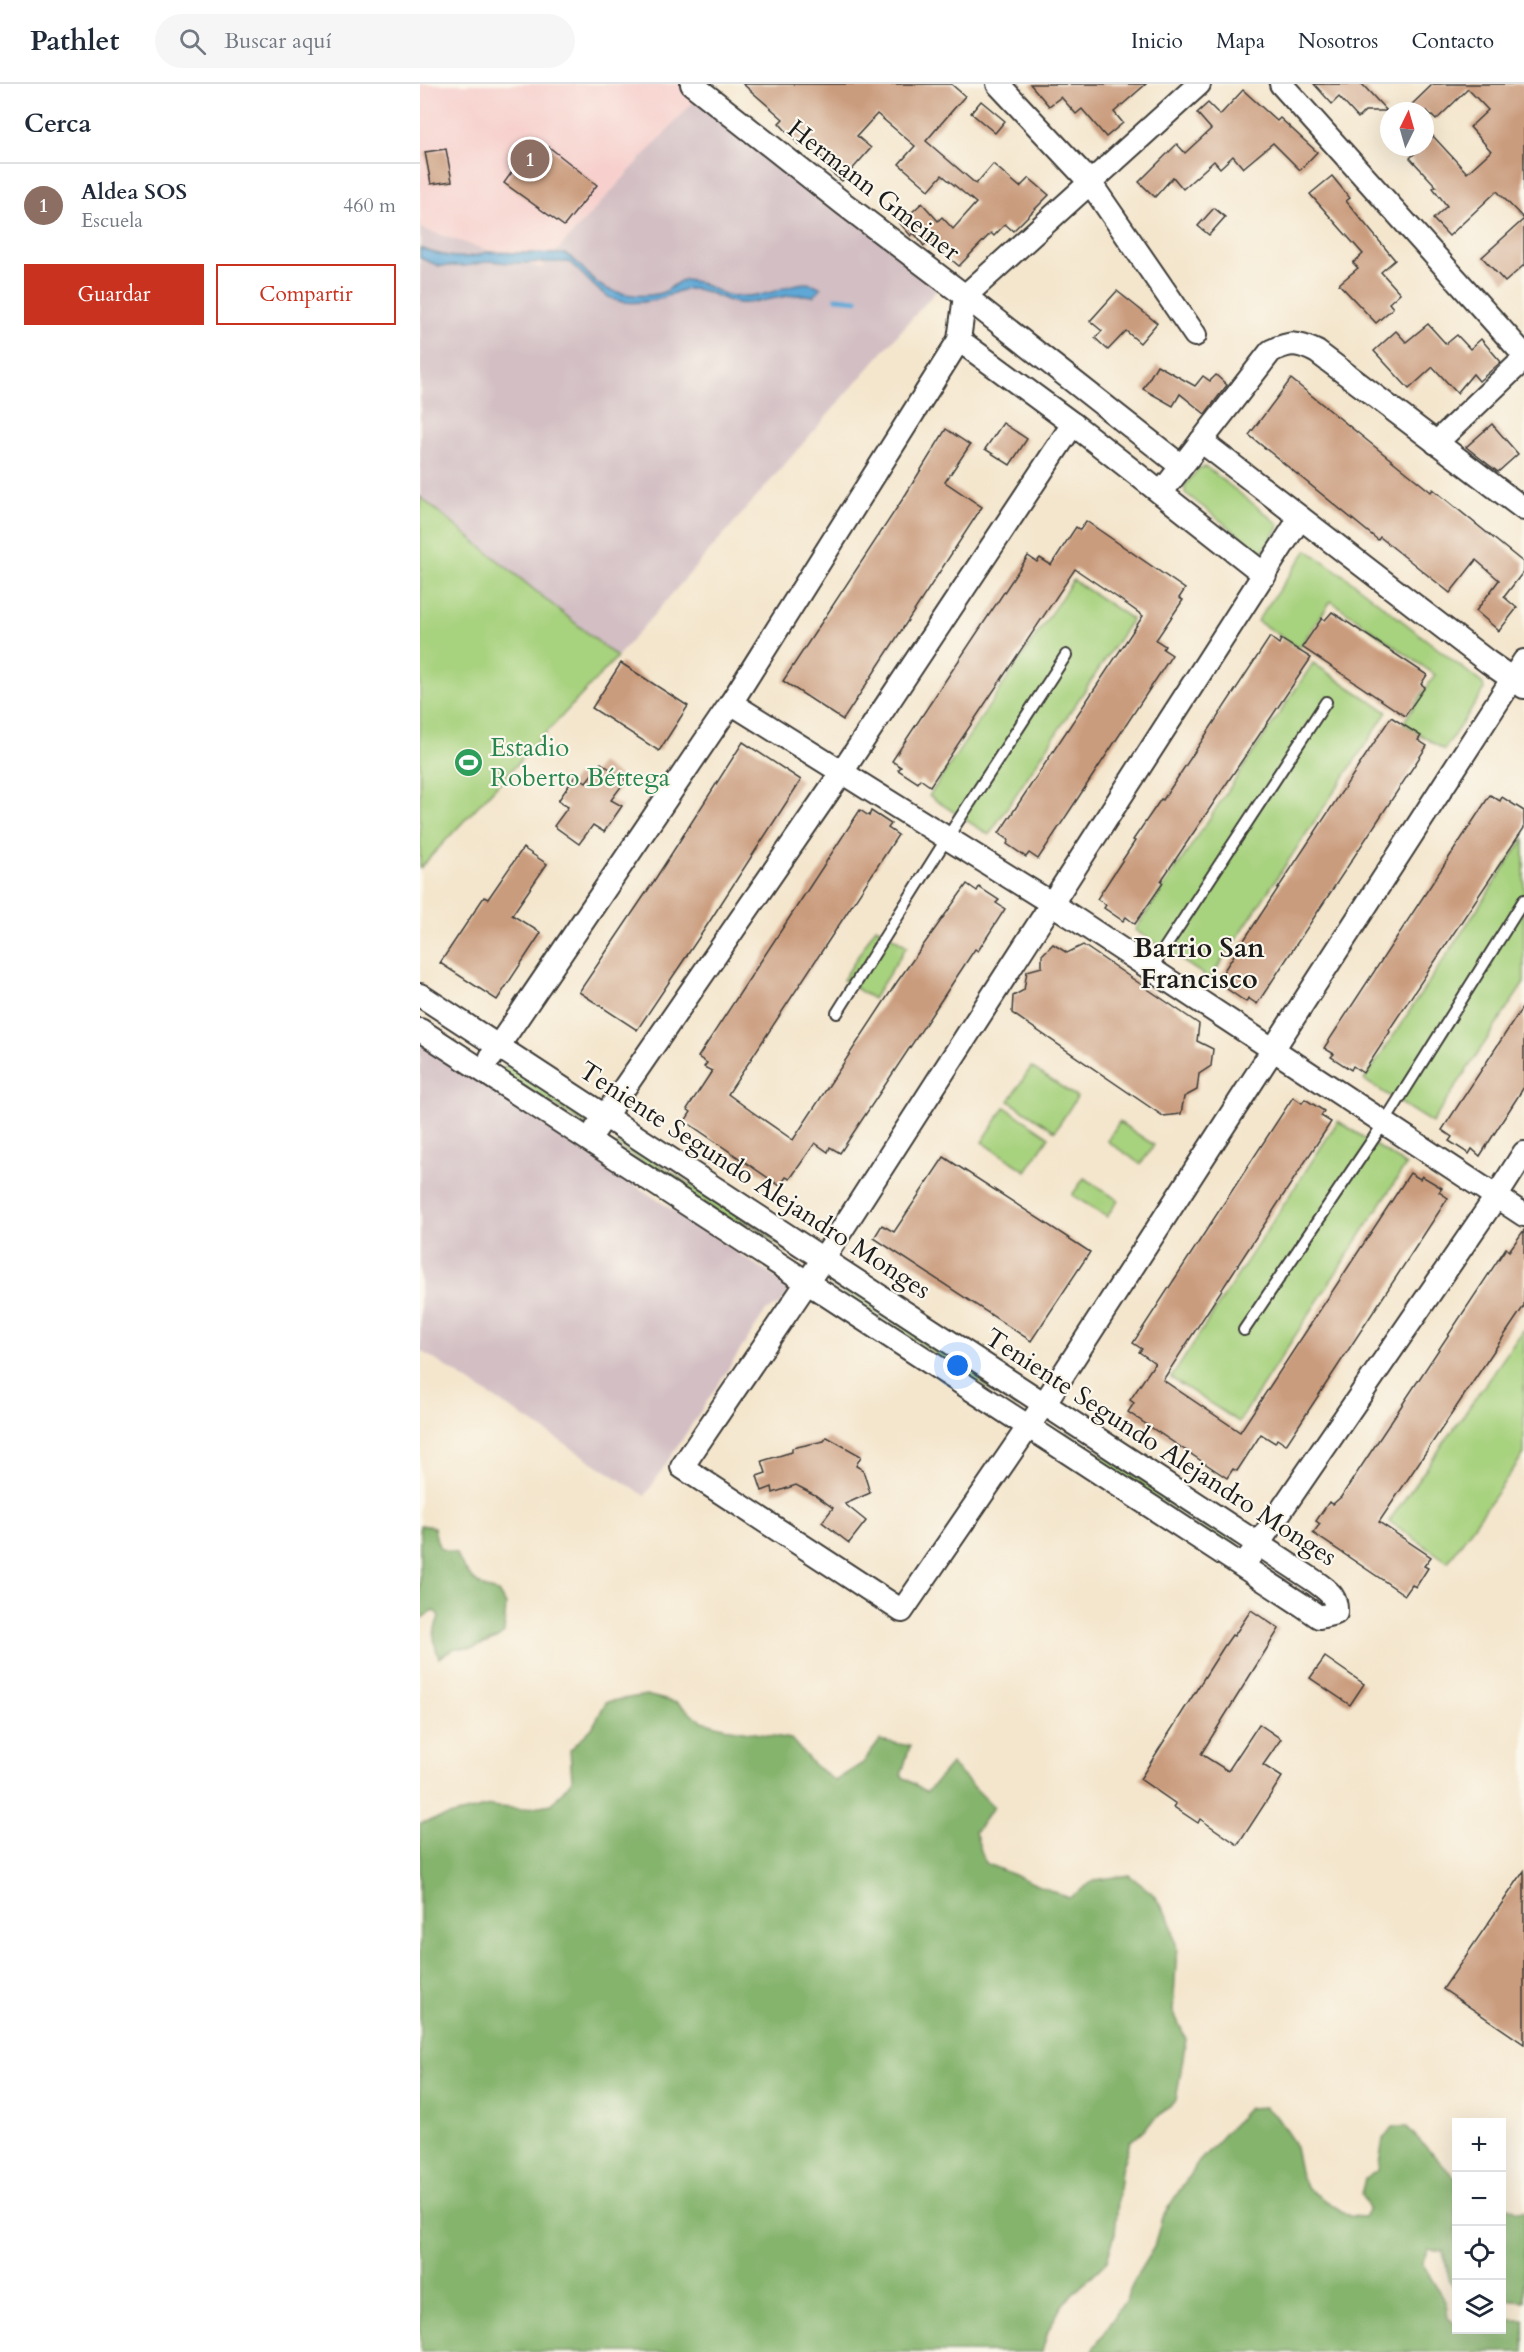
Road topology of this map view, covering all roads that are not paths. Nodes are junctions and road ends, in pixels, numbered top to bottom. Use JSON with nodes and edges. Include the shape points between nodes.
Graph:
{"nodes":[{"id":1,"x":692,"y":84,"type":"edge"},
{"id":2,"x":998,"y":84,"type":"edge"},
{"id":3,"x":1199,"y":84,"type":"edge"},
{"id":4,"x":1281,"y":84,"type":"edge"},
{"id":5,"x":1089,"y":181,"type":"junction"},
{"id":6,"x":965,"y":296,"type":"junction"},
{"id":7,"x":1195,"y":335,"type":"dead end"},
{"id":8,"x":959,"y":340,"type":"junction"},
{"id":9,"x":1524,"y":357,"type":"edge"},
{"id":10,"x":1073,"y":424,"type":"junction"},
{"id":11,"x":1201,"y":441,"type":"junction"},
{"id":12,"x":1436,"y":443,"type":"junction"},
{"id":13,"x":1180,"y":466,"type":"junction"},
{"id":14,"x":1161,"y":493,"type":"junction"},
{"id":15,"x":1524,"y":509,"type":"edge"},
{"id":16,"x":1300,"y":518,"type":"junction"},
{"id":17,"x":1265,"y":575,"type":"junction"},
{"id":18,"x":1066,"y":655,"type":"dead end"},
{"id":19,"x":1520,"y":675,"type":"edge"},
{"id":20,"x":1326,"y":702,"type":"dead end"},
{"id":21,"x":730,"y":703,"type":"junction"},
{"id":22,"x":842,"y":772,"type":"junction"},
{"id":23,"x":947,"y":838,"type":"junction"},
{"id":24,"x":1524,"y":900,"type":"edge"},
{"id":25,"x":1051,"y":903,"type":"junction"},
{"id":26,"x":1151,"y":969,"type":"junction"},
{"id":27,"x":420,"y":995,"type":"edge"},
{"id":28,"x":837,"y":1013,"type":"dead end"},
{"id":29,"x":420,"y":1030,"type":"edge"},
{"id":30,"x":497,"y":1045,"type":"junction"},
{"id":31,"x":1274,"y":1050,"type":"junction"},
{"id":32,"x":483,"y":1071,"type":"junction"},
{"id":33,"x":604,"y":1116,"type":"junction"},
{"id":34,"x":1384,"y":1123,"type":"junction"},
{"id":35,"x":588,"y":1140,"type":"junction"},
{"id":36,"x":1524,"y":1153,"type":"edge"},
{"id":37,"x":1496,"y":1197,"type":"junction"},
{"id":38,"x":1524,"y":1215,"type":"edge"},
{"id":39,"x":823,"y":1259,"type":"junction"},
{"id":40,"x":807,"y":1282,"type":"junction"},
{"id":41,"x":1244,"y":1330,"type":"dead end"},
{"id":42,"x":1044,"y":1404,"type":"junction"},
{"id":43,"x":1028,"y":1427,"type":"junction"},
{"id":44,"x":1258,"y":1544,"type":"junction"},
{"id":45,"x":1243,"y":1567,"type":"junction"}],
"edges":[{"from":1,"to":6,"type":"street","name":"Hermann Gmeiner"},
{"from":2,"to":5,"type":"street"},
{"from":3,"to":5,"type":"street"},
{"from":4,"to":9,"type":"street"},
{"from":5,"to":6,"type":"street"},
{"from":5,"to":7,"type":"street"},
{"from":6,"to":8,"type":"street"},
{"from":6,"to":13,"type":"street","name":"Hermann Gmeiner"},
{"from":8,"to":10,"type":"street"},
{"from":8,"to":21,"type":"street"},
{"from":9,"to":12,"type":"street"},
{"from":10,"to":14,"type":"street"},
{"from":10,"to":22,"type":"street"},
{"from":11,"to":12,"type":"street","via":[[1271,351],[1289,343],[1317,352]]},
{"from":11,"to":13,"type":"street"},
{"from":11,"to":16,"type":"street"},
{"from":12,"to":15,"type":"street"},
{"from":13,"to":14,"type":"street"},
{"from":14,"to":17,"type":"street"},
{"from":16,"to":17,"type":"street"},
{"from":16,"to":19,"type":"street","via":[[1488,662]]},
{"from":17,"to":25,"type":"street"},
{"from":18,"to":23,"type":"lane"},
{"from":19,"to":31,"type":"street"},
{"from":20,"to":26,"type":"lane"},
{"from":21,"to":22,"type":"street"},
{"from":21,"to":30,"type":"street"},
{"from":22,"to":23,"type":"street"},
{"from":22,"to":33,"type":"street"},
{"from":23,"to":25,"type":"street"},
{"from":23,"to":28,"type":"lane"},
{"from":24,"to":34,"type":"lane"},
{"from":25,"to":26,"type":"street"},
{"from":25,"to":39,"type":"street"},
{"from":26,"to":31,"type":"street"},
{"from":27,"to":30,"type":"street","name":"Teniente Segundo Alejandro Monges"},
{"from":29,"to":32,"type":"street","name":"Teniente Segundo Alejandro Monges"},
{"from":30,"to":32,"type":"street"},
{"from":30,"to":33,"type":"street","name":"Teniente Segundo Alejandro Monges"},
{"from":31,"to":34,"type":"street"},
{"from":31,"to":42,"type":"street"},
{"from":32,"to":35,"type":"street","name":"Teniente Segundo Alejandro Monges"},
{"from":33,"to":35,"type":"street"},
{"from":33,"to":39,"type":"street","name":"Teniente Segundo Alejandro Monges"},
{"from":34,"to":37,"type":"street"},
{"from":34,"to":41,"type":"lane"},
{"from":35,"to":40,"type":"street","name":"Teniente Segundo Alejandro Monges"},
{"from":36,"to":37,"type":"street"},
{"from":37,"to":38,"type":"street"},
{"from":37,"to":44,"type":"street"},
{"from":39,"to":40,"type":"street"},
{"from":39,"to":42,"type":"street","name":"Teniente Segundo Alejandro Monges"},
{"from":40,"to":43,"type":"street","name":"Teniente Segundo Alejandro Monges"},
{"from":40,"to":43,"type":"street","via":[[682,1467],[902,1611]]},
{"from":42,"to":43,"type":"street"},
{"from":42,"to":44,"type":"street","name":"Teniente Segundo Alejandro Monges"},
{"from":43,"to":45,"type":"street","name":"Teniente Segundo Alejandro Monges"},
{"from":44,"to":45,"type":"street"},
{"from":44,"to":45,"type":"street","name":"Teniente Segundo Alejandro Monges","via":[[1332,1594],[1337,1602],[1336,1613],[1319,1617]]}]}
